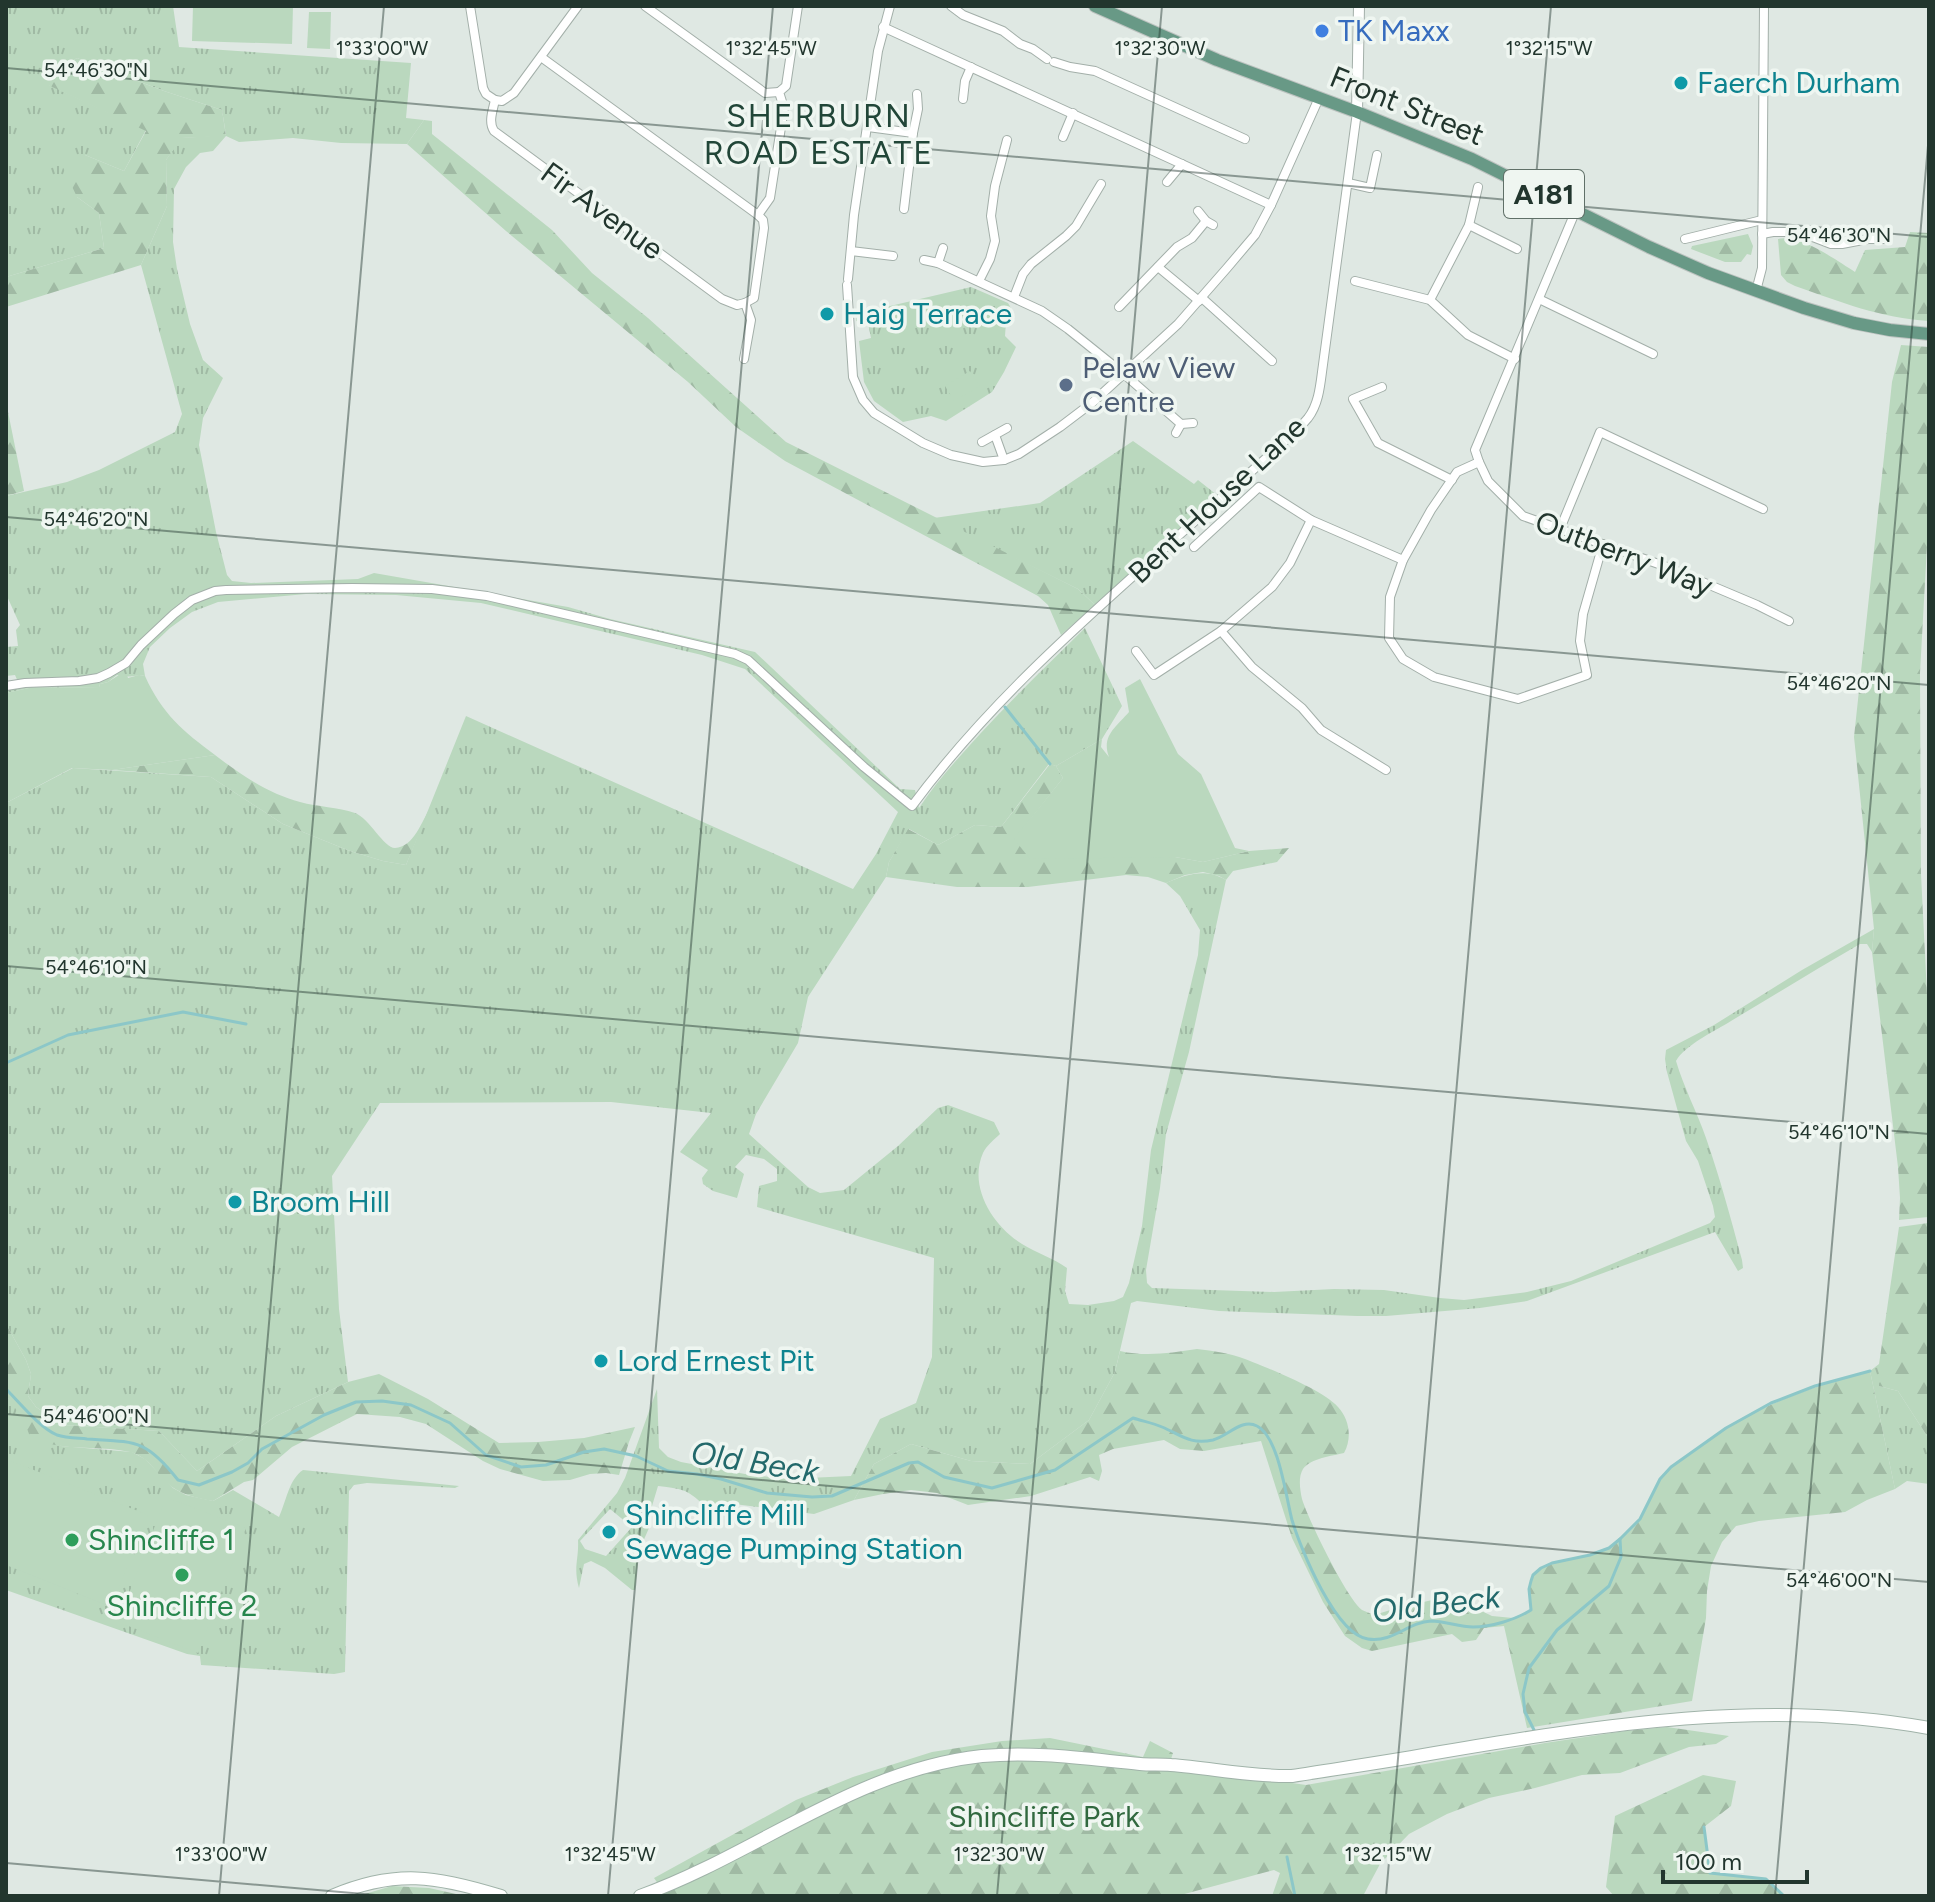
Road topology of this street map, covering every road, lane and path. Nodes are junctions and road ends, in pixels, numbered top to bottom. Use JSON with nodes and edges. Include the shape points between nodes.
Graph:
{"nodes":[{"id":1,"x":470,"y":6,"type":"edge"},
{"id":2,"x":578,"y":6,"type":"edge"},
{"id":3,"x":645,"y":6,"type":"edge"},
{"id":4,"x":798,"y":6,"type":"edge"},
{"id":5,"x":890,"y":6,"type":"edge"},
{"id":6,"x":951,"y":6,"type":"edge"},
{"id":7,"x":1095,"y":6,"type":"edge"},
{"id":8,"x":1359,"y":6,"type":"edge"},
{"id":9,"x":1764,"y":6,"type":"edge"},
{"id":10,"x":883,"y":27,"type":"junction"},
{"id":11,"x":541,"y":57,"type":"junction"},
{"id":12,"x":971,"y":67,"type":"junction"},
{"id":13,"x":779,"y":92,"type":"junction"},
{"id":14,"x":917,"y":94,"type":"dead end"},
{"id":15,"x":1319,"y":98,"type":"junction"},
{"id":16,"x":492,"y":99,"type":"junction"},
{"id":17,"x":963,"y":99,"type":"dead end"},
{"id":18,"x":1357,"y":112,"type":"junction"},
{"id":19,"x":1073,"y":113,"type":"junction"},
{"id":20,"x":868,"y":127,"type":"junction"},
{"id":21,"x":913,"y":133,"type":"junction"},
{"id":22,"x":1063,"y":137,"type":"dead end"},
{"id":23,"x":1245,"y":139,"type":"dead end"},
{"id":24,"x":1007,"y":140,"type":"dead end"},
{"id":25,"x":1377,"y":155,"type":"dead end"},
{"id":26,"x":1182,"y":164,"type":"junction"},
{"id":27,"x":1167,"y":182,"type":"dead end"},
{"id":28,"x":1348,"y":183,"type":"junction"},
{"id":29,"x":1101,"y":184,"type":"dead end"},
{"id":30,"x":1478,"y":187,"type":"dead end"},
{"id":31,"x":1370,"y":188,"type":"junction"},
{"id":32,"x":1381,"y":189,"type":"dead end"},
{"id":33,"x":1271,"y":205,"type":"junction"},
{"id":34,"x":904,"y":209,"type":"dead end"},
{"id":35,"x":1576,"y":210,"type":"junction"},
{"id":36,"x":1198,"y":211,"type":"dead end"},
{"id":37,"x":758,"y":215,"type":"junction"},
{"id":38,"x":1762,"y":220,"type":"junction"},
{"id":39,"x":1469,"y":225,"type":"junction"},
{"id":40,"x":1762,"y":234,"type":"junction"},
{"id":41,"x":1685,"y":239,"type":"dead end"},
{"id":42,"x":1887,"y":239,"type":"dead end"},
{"id":43,"x":943,"y":248,"type":"dead end"},
{"id":44,"x":1517,"y":249,"type":"dead end"},
{"id":45,"x":851,"y":251,"type":"junction"},
{"id":46,"x":893,"y":256,"type":"dead end"},
{"id":47,"x":924,"y":260,"type":"dead end"},
{"id":48,"x":938,"y":263,"type":"junction"},
{"id":49,"x":1158,"y":267,"type":"junction"},
{"id":50,"x":979,"y":281,"type":"junction"},
{"id":51,"x":1355,"y":281,"type":"dead end"},
{"id":52,"x":1756,"y":291,"type":"junction"},
{"id":53,"x":1014,"y":297,"type":"junction"},
{"id":54,"x":1539,"y":299,"type":"junction"},
{"id":55,"x":1200,"y":300,"type":"junction"},
{"id":56,"x":1430,"y":300,"type":"junction"},
{"id":57,"x":745,"y":303,"type":"junction"},
{"id":58,"x":1119,"y":307,"type":"dead end"},
{"id":59,"x":1926,"y":334,"type":"edge"},
{"id":60,"x":1653,"y":354,"type":"dead end"},
{"id":61,"x":744,"y":359,"type":"dead end"},
{"id":62,"x":1515,"y":359,"type":"junction"},
{"id":63,"x":1272,"y":361,"type":"dead end"},
{"id":64,"x":1124,"y":374,"type":"junction"},
{"id":65,"x":1382,"y":387,"type":"dead end"},
{"id":66,"x":1193,"y":423,"type":"dead end"},
{"id":67,"x":1181,"y":424,"type":"junction"},
{"id":68,"x":1007,"y":428,"type":"dead end"},
{"id":69,"x":1176,"y":433,"type":"dead end"},
{"id":70,"x":995,"y":435,"type":"junction"},
{"id":71,"x":982,"y":442,"type":"dead end"},
{"id":72,"x":999,"y":461,"type":"junction"},
{"id":73,"x":1479,"y":462,"type":"junction"},
{"id":74,"x":1452,"y":480,"type":"junction"},
{"id":75,"x":1763,"y":509,"type":"dead end"},
{"id":76,"x":1311,"y":520,"type":"junction"},
{"id":77,"x":1560,"y":529,"type":"junction"},
{"id":78,"x":1603,"y":544,"type":"junction"},
{"id":79,"x":1194,"y":547,"type":"dead end"},
{"id":80,"x":1403,"y":560,"type":"junction"},
{"id":81,"x":1789,"y":621,"type":"dead end"},
{"id":82,"x":1221,"y":631,"type":"junction"},
{"id":83,"x":1136,"y":651,"type":"dead end"},
{"id":84,"x":6,"y":686,"type":"edge"},
{"id":85,"x":1386,"y":770,"type":"dead end"},
{"id":86,"x":1929,"y":1728,"type":"edge"},
{"id":87,"x":332,"y":1896,"type":"edge"},
{"id":88,"x":501,"y":1896,"type":"edge"},
{"id":89,"x":640,"y":1896,"type":"edge"}],
"edges":[{"from":1,"to":16,"type":"street","via":[[483,88]]},
{"from":2,"to":11,"type":"street"},
{"from":3,"to":13,"type":"street","via":[[757,88]]},
{"from":4,"to":13,"type":"street","via":[[786,86]]},
{"from":5,"to":10,"type":"street"},
{"from":6,"to":23,"type":"street","via":[[1051,60],[1095,71]]},
{"from":7,"to":15,"type":"main road","name":"Front Street","number":"A181"},
{"from":8,"to":18,"type":"street"},
{"from":9,"to":38,"type":"street"},
{"from":10,"to":12,"type":"street"},
{"from":10,"to":20,"type":"street"},
{"from":11,"to":16,"type":"street","via":[[514,93],[502,101]]},
{"from":11,"to":37,"type":"street"},
{"from":12,"to":17,"type":"street"},
{"from":12,"to":19,"type":"street"},
{"from":13,"to":37,"type":"street","via":[[784,108],[770,198]]},
{"from":14,"to":21,"type":"street"},
{"from":15,"to":18,"type":"main road","name":"Front Street","number":"A181"},
{"from":15,"to":33,"type":"street"},
{"from":16,"to":57,"type":"street","name":"Fir Avenue","via":[[494,131],[722,299]]},
{"from":18,"to":28,"type":"street","name":"Bent House Lane"},
{"from":18,"to":35,"type":"main road","name":"Front Street","number":"A181","via":[[1472,159]]},
{"from":19,"to":22,"type":"street"},
{"from":19,"to":26,"type":"street"},
{"from":20,"to":21,"type":"street"},
{"from":20,"to":45,"type":"street"},
{"from":21,"to":34,"type":"street"},
{"from":24,"to":50,"type":"street","via":[[991,216],[995,241]]},
{"from":25,"to":31,"type":"street"},
{"from":26,"to":27,"type":"street"},
{"from":26,"to":33,"type":"street"},
{"from":28,"to":31,"type":"street"},
{"from":28,"to":84,"type":"street","name":"Bent House Lane","via":[[1321,382],[1311,414],[985,717],[912,806],[748,660],[487,596],[432,589],[215,591],[192,600],[109,673],[79,681]]},
{"from":29,"to":53,"type":"street","via":[[1076,226],[1023,274]]},
{"from":30,"to":39,"type":"street"},
{"from":31,"to":32,"type":"street"},
{"from":33,"to":55,"type":"street","via":[[1255,235]]},
{"from":35,"to":52,"type":"main road","name":"Front Street","number":"A181"},
{"from":35,"to":54,"type":"street"},
{"from":36,"to":49,"type":"street","via":[[1209,223]]},
{"from":37,"to":57,"type":"street","via":[[764,228],[754,298]]},
{"from":38,"to":40,"type":"street"},
{"from":38,"to":41,"type":"street"},
{"from":39,"to":44,"type":"street"},
{"from":39,"to":56,"type":"street"},
{"from":40,"to":42,"type":"street","via":[[1805,234],[1831,244]]},
{"from":40,"to":52,"type":"street"},
{"from":43,"to":48,"type":"street"},
{"from":45,"to":46,"type":"street"},
{"from":45,"to":72,"type":"street","via":[[847,282],[853,377],[863,400],[874,413],[923,443],[951,455]]},
{"from":47,"to":48,"type":"street"},
{"from":48,"to":50,"type":"street"},
{"from":49,"to":55,"type":"street"},
{"from":49,"to":58,"type":"street"},
{"from":50,"to":53,"type":"street"},
{"from":51,"to":56,"type":"street"},
{"from":52,"to":59,"type":"main road","name":"Front Street","number":"A181","via":[[1854,323]]},
{"from":53,"to":64,"type":"street","via":[[1068,329]]},
{"from":54,"to":60,"type":"street"},
{"from":54,"to":62,"type":"street"},
{"from":55,"to":63,"type":"street"},
{"from":55,"to":64,"type":"street"},
{"from":56,"to":62,"type":"street","via":[[1468,335]]},
{"from":57,"to":61,"type":"street","via":[[751,320]]},
{"from":62,"to":73,"type":"street","via":[[1475,450]]},
{"from":64,"to":67,"type":"street"},
{"from":64,"to":72,"type":"street","via":[[1060,427]]},
{"from":65,"to":74,"type":"street","via":[[1353,399],[1378,443]]},
{"from":66,"to":67,"type":"street"},
{"from":67,"to":69,"type":"street"},
{"from":68,"to":70,"type":"street"},
{"from":70,"to":71,"type":"street"},
{"from":70,"to":72,"type":"street"},
{"from":73,"to":74,"type":"street"},
{"from":73,"to":77,"type":"street","name":"Outberry Way","via":[[1488,481],[1523,516]]},
{"from":74,"to":80,"type":"street"},
{"from":75,"to":77,"type":"street","via":[[1600,432]]},
{"from":76,"to":79,"type":"street","via":[[1259,487]]},
{"from":76,"to":80,"type":"street"},
{"from":76,"to":82,"type":"street","via":[[1272,587]]},
{"from":77,"to":78,"type":"street","name":"Outberry Way"},
{"from":78,"to":80,"type":"street","via":[[1583,614],[1580,641],[1587,675],[1518,699],[1434,677],[1403,659],[1389,638],[1390,597]]},
{"from":78,"to":81,"type":"street","name":"Outberry Way"},
{"from":82,"to":83,"type":"street","via":[[1154,675]]},
{"from":82,"to":85,"type":"street","via":[[1321,730]]},
{"from":86,"to":89,"type":"main road","via":[[1828,1717],[1682,1718],[1525,1737],[1292,1776],[1032,1753],[980,1757],[879,1781]]},
{"from":87,"to":88,"type":"main road","via":[[364,1883],[407,1877]]}]}
